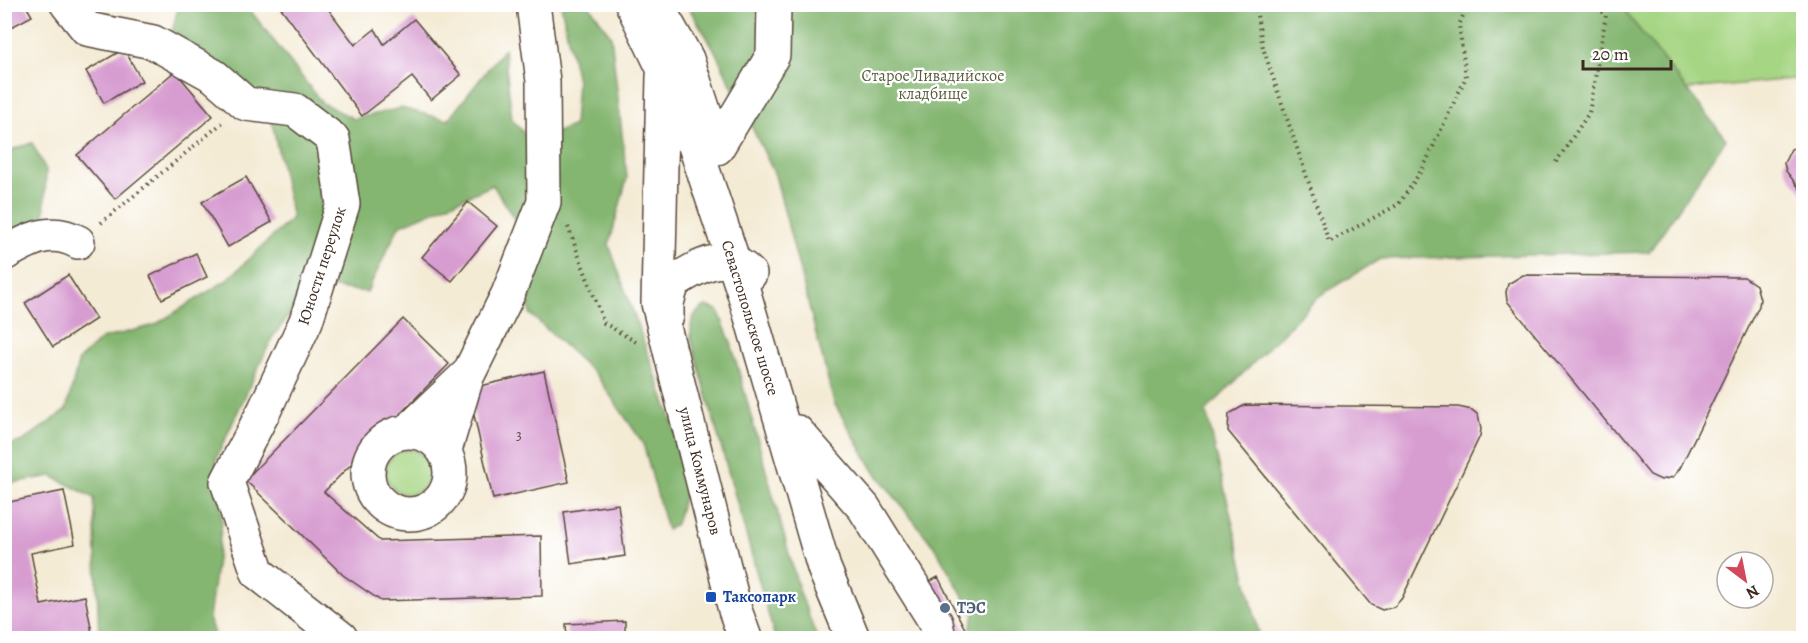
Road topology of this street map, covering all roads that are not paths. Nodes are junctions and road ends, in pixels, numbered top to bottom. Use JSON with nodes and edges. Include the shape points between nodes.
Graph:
{"nodes":[{"id":1,"x":67,"y":4,"type":"edge"},
{"id":2,"x":533,"y":4,"type":"edge"},
{"id":3,"x":632,"y":4,"type":"edge"},
{"id":4,"x":656,"y":4,"type":"edge"},
{"id":5,"x":774,"y":4,"type":"edge"},
{"id":6,"x":675,"y":65,"type":"junction"},
{"id":7,"x":682,"y":107,"type":"junction"},
{"id":8,"x":717,"y":148,"type":"junction"},
{"id":9,"x":78,"y":242,"type":"road end"},
{"id":10,"x":4,"y":254,"type":"edge"},
{"id":11,"x":733,"y":262,"type":"junction"},
{"id":12,"x":751,"y":291,"type":"junction"},
{"id":13,"x":658,"y":303,"type":"junction"},
{"id":14,"x":655,"y":344,"type":"junction"},
{"id":15,"x":469,"y":373,"type":"junction"},
{"id":16,"x":408,"y":430,"type":"junction"},
{"id":17,"x":797,"y":432,"type":"junction"},
{"id":18,"x":445,"y":450,"type":"junction"},
{"id":19,"x":341,"y":639,"type":"edge"},
{"id":20,"x":745,"y":639,"type":"edge"},
{"id":21,"x":853,"y":639,"type":"edge"},
{"id":22,"x":871,"y":639,"type":"edge"},
{"id":23,"x":939,"y":639,"type":"edge"}],
"edges":[{"from":1,"to":19,"type":"main road","name":"Юности переулок","via":[[87,29],[153,42],[214,76],[246,104],[295,110],[333,139],[343,204],[306,321],[227,482],[258,573]]},
{"from":2,"to":15,"type":"main road","via":[[543,81],[543,202],[508,294]]},
{"from":3,"to":6,"type":"main road","name":"Севастопольское шоссе"},
{"from":4,"to":6,"type":"main road"},
{"from":5,"to":8,"type":"main road","via":[[773,55]]},
{"from":6,"to":7,"type":"main road","name":"Севастопольское шоссе"},
{"from":6,"to":8,"type":"main road"},
{"from":6,"to":13,"type":"main road","name":"улица Коммунаров"},
{"from":7,"to":11,"type":"main road","name":"Севастопольское шоссе"},
{"from":7,"to":13,"type":"main road","name":"улица Коммунаров"},
{"from":8,"to":12,"type":"main road","via":[[736,207]]},
{"from":9,"to":10,"type":"main road","via":[[63,234],[31,239]]},
{"from":11,"to":12,"type":"main road","name":"Севастопольское шоссе"},
{"from":11,"to":14,"type":"main road","via":[[705,262],[673,282]]},
{"from":12,"to":14,"type":"main road","via":[[708,277],[684,291]]},
{"from":12,"to":17,"type":"main road"},
{"from":12,"to":21,"type":"main road","name":"Севастопольское шоссе","via":[[810,523]]},
{"from":13,"to":14,"type":"main road","name":"улица Коммунаров"},
{"from":14,"to":20,"type":"main road","name":"улица Коммунаров"},
{"from":15,"to":16,"type":"main road"},
{"from":15,"to":18,"type":"main road"},
{"from":16,"to":18,"type":"main road","via":[[429,435]]},
{"from":16,"to":18,"type":"main road","via":[[387,437],[372,453],[367,474],[373,495],[389,510],[411,515],[431,508],[446,492],[451,471]]},
{"from":17,"to":22,"type":"main road","via":[[841,570]]},
{"from":17,"to":23,"type":"main road","via":[[864,508],[936,623]]}]}
